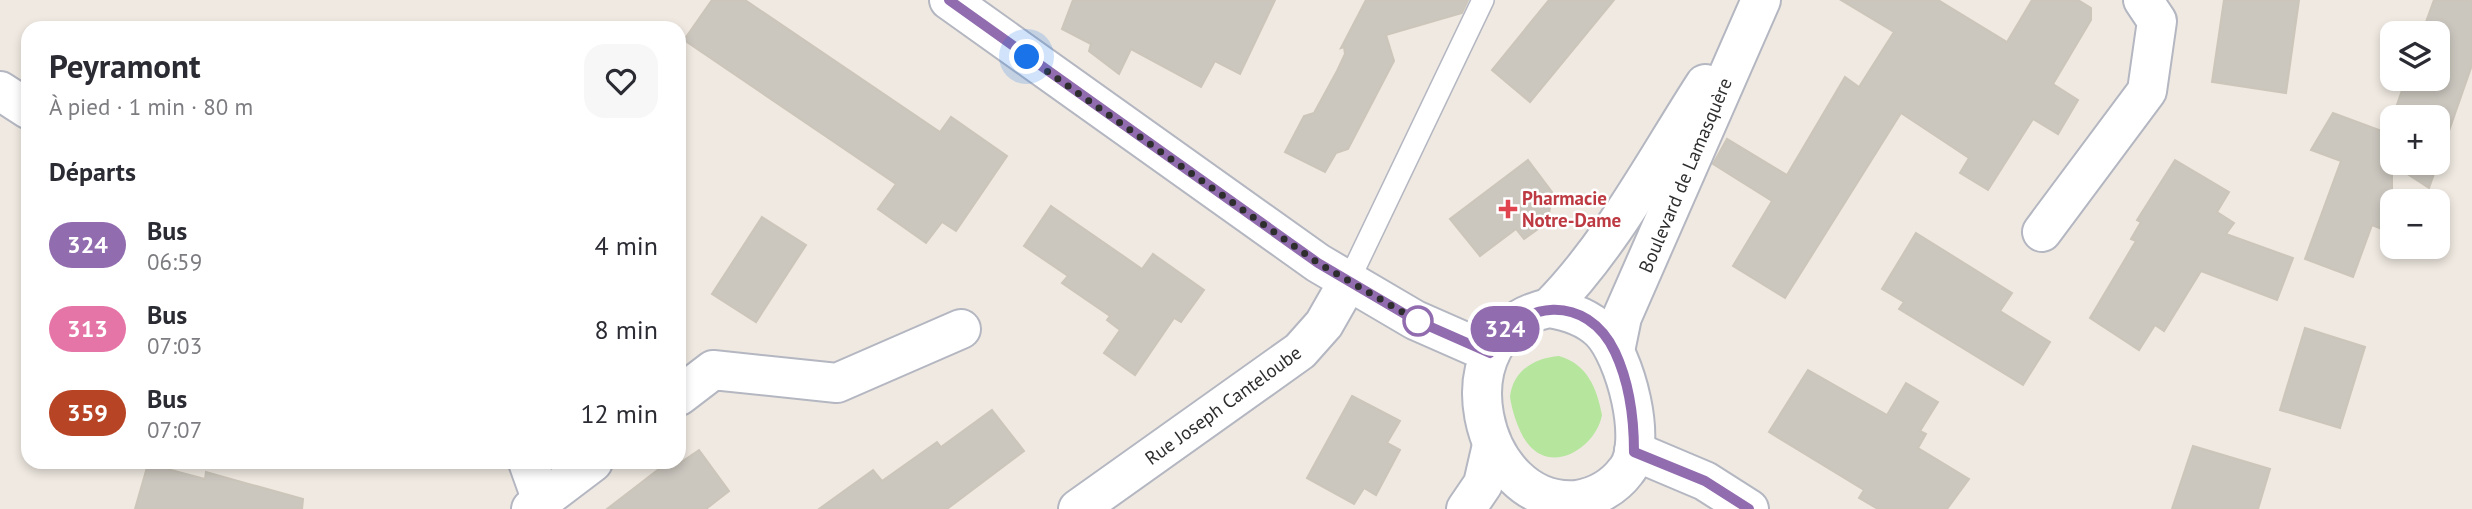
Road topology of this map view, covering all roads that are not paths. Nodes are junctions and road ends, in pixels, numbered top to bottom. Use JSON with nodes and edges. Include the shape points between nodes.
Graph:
{"nodes":[{"id":1,"x":949,"y":0,"type":"edge"},
{"id":2,"x":1483,"y":0,"type":"edge"},
{"id":3,"x":1760,"y":0,"type":"edge"},
{"id":4,"x":2143,"y":0,"type":"edge"},
{"id":5,"x":0,"y":91,"type":"edge"},
{"id":6,"x":21,"y":104,"type":"edge"},
{"id":7,"x":2042,"y":232,"type":"dead end"},
{"id":8,"x":1348,"y":282,"type":"junction"},
{"id":9,"x":1549,"y":308,"type":"junction"},
{"id":10,"x":961,"y":329,"type":"dead end"},
{"id":11,"x":1615,"y":351,"type":"junction"},
{"id":12,"x":1490,"y":353,"type":"junction"},
{"id":13,"x":686,"y":391,"type":"edge"},
{"id":14,"x":1492,"y":445,"type":"junction"},
{"id":15,"x":1634,"y":452,"type":"junction"},
{"id":16,"x":529,"y":469,"type":"edge"},
{"id":17,"x":584,"y":469,"type":"edge"},
{"id":18,"x":1542,"y":504,"type":"edge"},
{"id":19,"x":536,"y":505,"type":"edge"},
{"id":20,"x":1078,"y":509,"type":"edge"},
{"id":21,"x":1466,"y":509,"type":"edge"},
{"id":22,"x":1749,"y":509,"type":"edge"}],
"edges":[{"from":1,"to":8,"type":"street"},
{"from":2,"to":8,"type":"lane"},
{"from":3,"to":9,"type":"street","name":"Boulevard de Lamasquère","via":[[1602,244],[1571,287]]},
{"from":3,"to":11,"type":"street","name":"Boulevard de Lamasquère","via":[[1622,317]]},
{"from":4,"to":7,"type":"street","via":[[2157,21],[2147,91]]},
{"from":5,"to":6,"type":"street"},
{"from":8,"to":12,"type":"street","via":[[1415,320]]},
{"from":8,"to":20,"type":"street","name":"Rue Joseph Canteloube","via":[[1324,324],[1300,351]]},
{"from":9,"to":11,"type":"street","via":[[1584,318],[1602,332]]},
{"from":9,"to":12,"type":"street","via":[[1515,320]]},
{"from":10,"to":13,"type":"street","via":[[837,383],[713,370]]},
{"from":11,"to":15,"type":"street","via":[[1634,419]]},
{"from":12,"to":14,"type":"street","via":[[1482,380]]},
{"from":14,"to":18,"type":"street","via":[[1514,478]]},
{"from":14,"to":21,"type":"street","via":[[1483,484]]},
{"from":15,"to":18,"type":"street","via":[[1628,470],[1608,489],[1587,499]]},
{"from":15,"to":22,"type":"street","via":[[1705,481]]},
{"from":16,"to":19,"type":"street"},
{"from":17,"to":19,"type":"street"}]}
